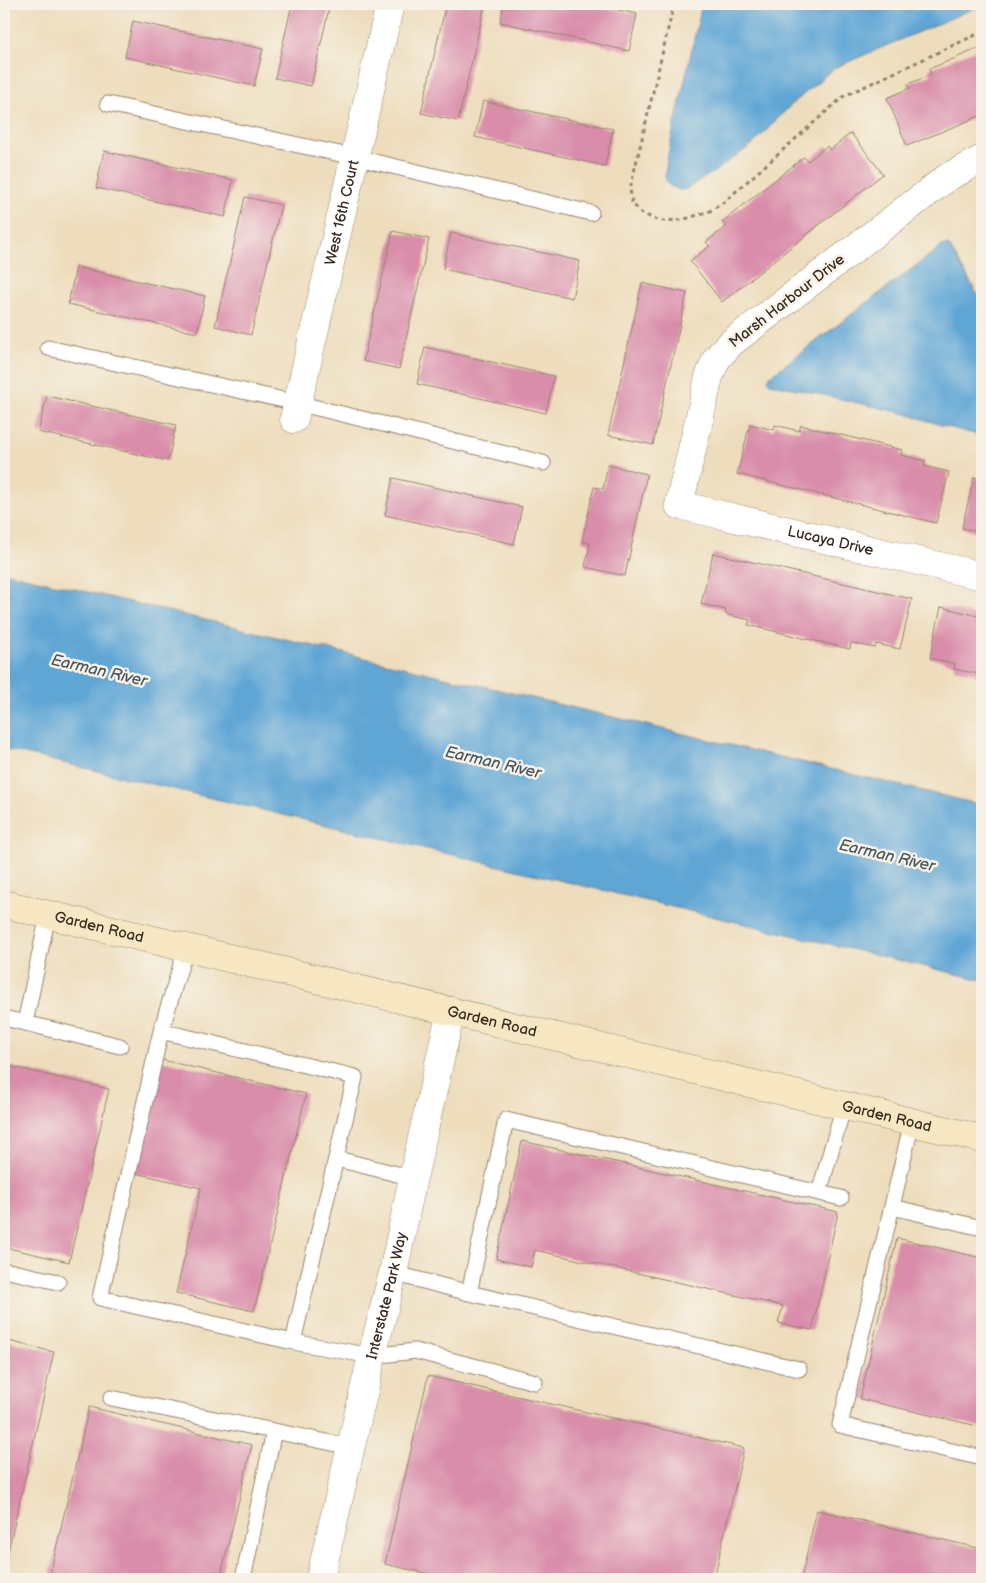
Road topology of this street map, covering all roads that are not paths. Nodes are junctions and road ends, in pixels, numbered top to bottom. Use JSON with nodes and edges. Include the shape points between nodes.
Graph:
{"nodes":[{"id":1,"x":390,"y":4,"type":"edge"},
{"id":2,"x":108,"y":104,"type":"dead end"},
{"id":3,"x":354,"y":157,"type":"junction"},
{"id":4,"x":982,"y":159,"type":"edge"},
{"id":5,"x":591,"y":213,"type":"dead end"},
{"id":6,"x":48,"y":348,"type":"dead end"},
{"id":7,"x":295,"y":411,"type":"junction"},
{"id":8,"x":543,"y":463,"type":"dead end"},
{"id":9,"x":679,"y":505,"type":"joint"},
{"id":10,"x":982,"y":576,"type":"edge"},
{"id":11,"x":4,"y":904,"type":"edge"},
{"id":12,"x":48,"y":915,"type":"junction"},
{"id":13,"x":186,"y":948,"type":"junction"},
{"id":14,"x":451,"y":1011,"type":"junction"},
{"id":15,"x":4,"y":1018,"type":"edge"},
{"id":16,"x":25,"y":1023,"type":"junction"},
{"id":17,"x":161,"y":1031,"type":"junction"},
{"id":18,"x":120,"y":1046,"type":"dead end"},
{"id":19,"x":844,"y":1106,"type":"junction"},
{"id":20,"x":912,"y":1122,"type":"junction"},
{"id":21,"x":982,"y":1138,"type":"edge"},
{"id":22,"x":337,"y":1159,"type":"junction"},
{"id":23,"x":413,"y":1178,"type":"junction"},
{"id":24,"x":819,"y":1193,"type":"junction"},
{"id":25,"x":841,"y":1198,"type":"dead end"},
{"id":26,"x":892,"y":1207,"type":"junction"},
{"id":27,"x":982,"y":1228,"type":"edge"},
{"id":28,"x":4,"y":1270,"type":"edge"},
{"id":29,"x":393,"y":1273,"type":"junction"},
{"id":30,"x":58,"y":1282,"type":"dead end"},
{"id":31,"x":469,"y":1293,"type":"junction"},
{"id":32,"x":293,"y":1342,"type":"junction"},
{"id":33,"x":372,"y":1356,"type":"junction"},
{"id":34,"x":799,"y":1370,"type":"dead end"},
{"id":35,"x":535,"y":1382,"type":"dead end"},
{"id":36,"x":111,"y":1398,"type":"dead end"},
{"id":37,"x":274,"y":1431,"type":"junction"},
{"id":38,"x":351,"y":1447,"type":"junction"},
{"id":39,"x":982,"y":1458,"type":"edge"},
{"id":40,"x":243,"y":1579,"type":"edge"},
{"id":41,"x":320,"y":1579,"type":"edge"}],
"edges":[{"from":1,"to":3,"type":"street","name":"West 16th Court"},
{"from":2,"to":3,"type":"lane"},
{"from":3,"to":5,"type":"lane"},
{"from":3,"to":7,"type":"street","name":"West 16th Court"},
{"from":4,"to":9,"type":"street","name":"Marsh Harbour Drive","via":[[948,177],[731,343],[717,358],[709,377]]},
{"from":6,"to":7,"type":"lane"},
{"from":7,"to":8,"type":"lane"},
{"from":9,"to":10,"type":"street","name":"Lucaya Drive"},
{"from":11,"to":12,"type":"street","name":"Garden Road"},
{"from":12,"to":13,"type":"street","name":"Garden Road"},
{"from":12,"to":16,"type":"lane"},
{"from":13,"to":14,"type":"street","name":"Garden Road"},
{"from":13,"to":17,"type":"lane"},
{"from":14,"to":19,"type":"street","name":"Garden Road"},
{"from":14,"to":23,"type":"street","name":"Interstate Park Way"},
{"from":15,"to":16,"type":"lane"},
{"from":16,"to":18,"type":"lane"},
{"from":17,"to":22,"type":"lane","via":[[355,1077]]},
{"from":17,"to":32,"type":"lane","via":[[100,1298]]},
{"from":19,"to":20,"type":"street","name":"Garden Road"},
{"from":19,"to":24,"type":"lane"},
{"from":20,"to":21,"type":"street","name":"Garden Road"},
{"from":20,"to":26,"type":"lane"},
{"from":22,"to":23,"type":"lane"},
{"from":22,"to":32,"type":"lane"},
{"from":23,"to":29,"type":"street","name":"Interstate Park Way"},
{"from":24,"to":25,"type":"lane"},
{"from":24,"to":31,"type":"lane","via":[[506,1120]]},
{"from":26,"to":27,"type":"lane"},
{"from":26,"to":39,"type":"lane","via":[[840,1425]]},
{"from":28,"to":30,"type":"lane"},
{"from":29,"to":31,"type":"lane"},
{"from":29,"to":33,"type":"street","name":"Interstate Park Way"},
{"from":31,"to":34,"type":"lane"},
{"from":32,"to":33,"type":"lane"},
{"from":33,"to":35,"type":"lane","via":[[415,1351]]},
{"from":33,"to":38,"type":"street","name":"Interstate Park Way"},
{"from":36,"to":37,"type":"lane"},
{"from":37,"to":38,"type":"lane"},
{"from":37,"to":40,"type":"lane"},
{"from":38,"to":41,"type":"street","name":"Interstate Park Way"}]}
